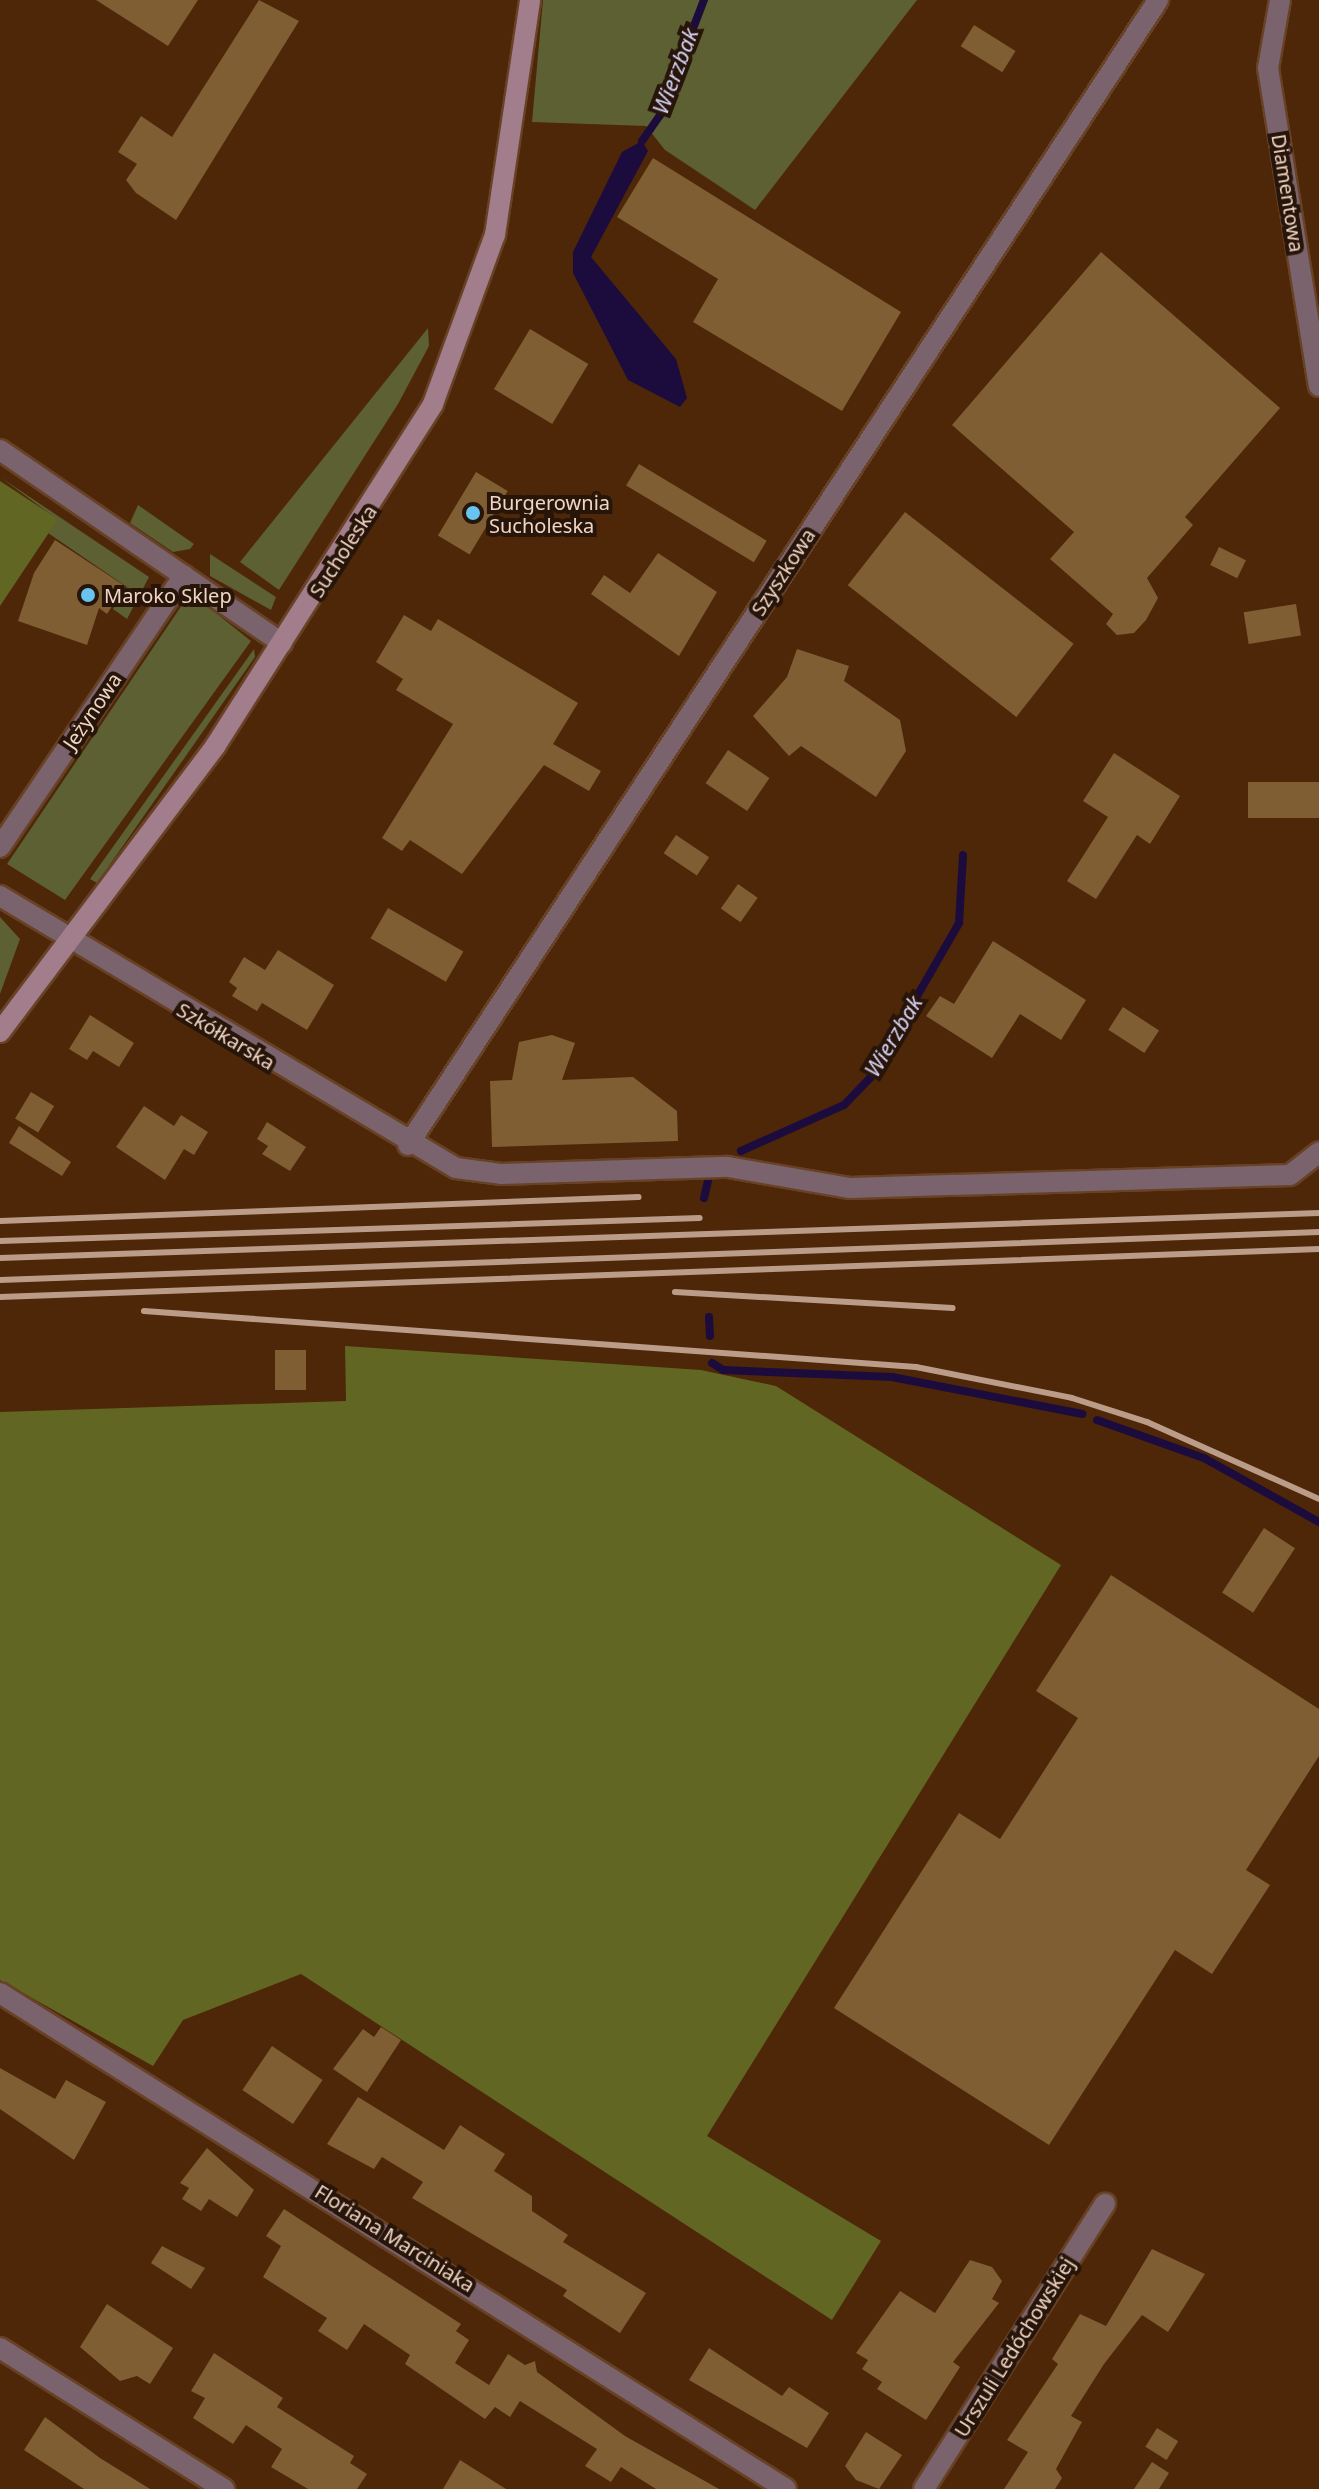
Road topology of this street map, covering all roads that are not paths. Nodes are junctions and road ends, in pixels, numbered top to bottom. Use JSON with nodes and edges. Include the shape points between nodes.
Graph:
{"nodes":[{"id":1,"x":530,"y":0,"type":"edge"},
{"id":2,"x":1158,"y":0,"type":"edge"},
{"id":3,"x":1280,"y":0,"type":"edge"},
{"id":4,"x":1319,"y":386,"type":"edge"},
{"id":5,"x":0,"y":450,"type":"edge"},
{"id":6,"x":184,"y":575,"type":"junction"},
{"id":7,"x":282,"y":643,"type":"junction"},
{"id":8,"x":0,"y":847,"type":"edge"},
{"id":9,"x":0,"y":896,"type":"edge"},
{"id":10,"x":69,"y":941,"type":"junction"},
{"id":11,"x":0,"y":1032,"type":"edge"},
{"id":12,"x":408,"y":1145,"type":"junction"},
{"id":13,"x":1319,"y":1152,"type":"edge"},
{"id":14,"x":0,"y":1993,"type":"edge"},
{"id":15,"x":1105,"y":2204,"type":"dead end"},
{"id":16,"x":0,"y":2348,"type":"edge"},
{"id":17,"x":224,"y":2489,"type":"edge"},
{"id":18,"x":786,"y":2489,"type":"edge"},
{"id":19,"x":924,"y":2489,"type":"edge"}],
"edges":[{"from":1,"to":7,"type":"street","name":"Sucholeska","via":[[505,187],[457,354],[405,455]]},
{"from":2,"to":12,"type":"street","name":"Szyszkowa"},
{"from":3,"to":4,"type":"street","name":"Diamentowa","via":[[1268,68]]},
{"from":5,"to":6,"type":"street"},
{"from":6,"to":7,"type":"street"},
{"from":6,"to":8,"type":"street","name":"Jeżynowa"},
{"from":7,"to":10,"type":"street","name":"Sucholeska"},
{"from":9,"to":10,"type":"street","name":"Szkółkarska"},
{"from":10,"to":11,"type":"street","name":"Sucholeska"},
{"from":10,"to":12,"type":"street","name":"Szkółkarska"},
{"from":12,"to":13,"type":"street","name":"Szkółkarska","via":[[456,1168],[501,1174],[728,1167],[850,1188],[1290,1175]]},
{"from":14,"to":18,"type":"street","name":"Floriana Marciniaka"},
{"from":15,"to":19,"type":"street","name":"Urszuli Ledóchowskiej"},
{"from":16,"to":17,"type":"street"}]}
